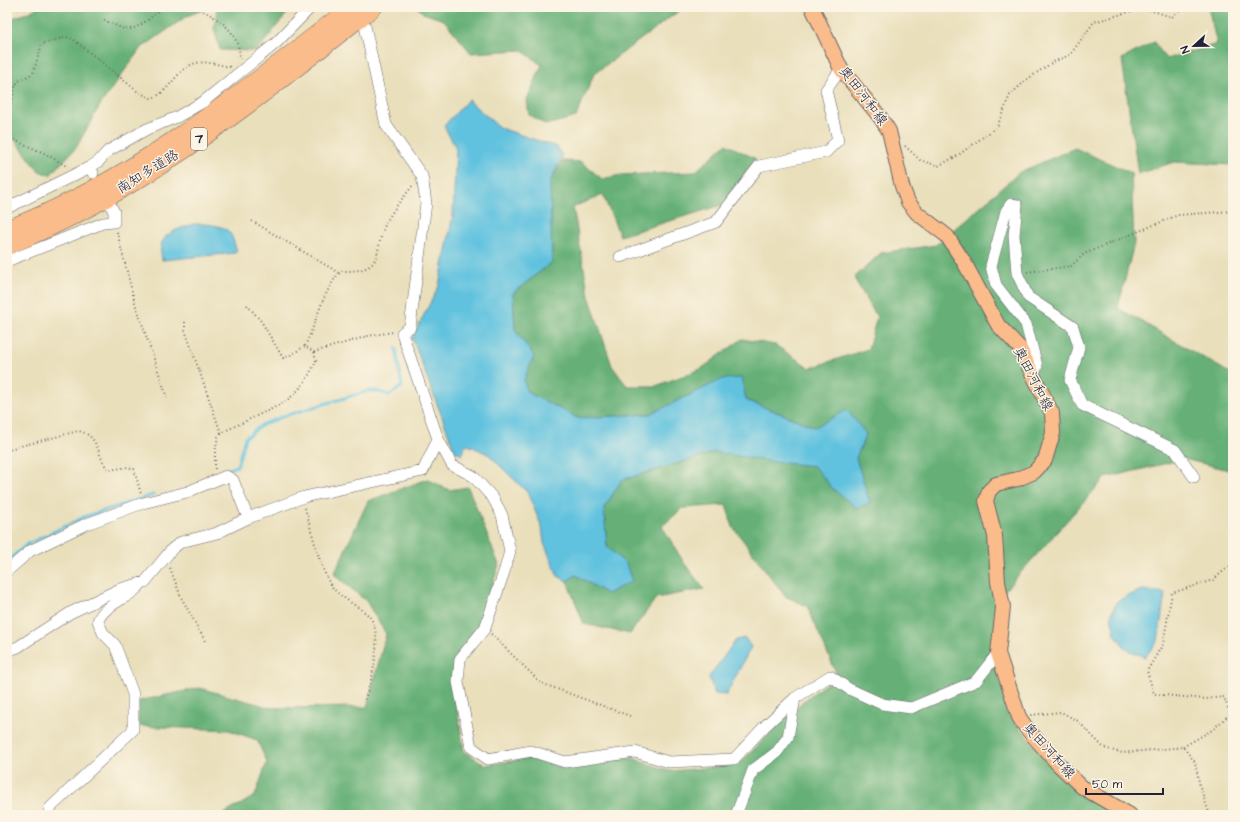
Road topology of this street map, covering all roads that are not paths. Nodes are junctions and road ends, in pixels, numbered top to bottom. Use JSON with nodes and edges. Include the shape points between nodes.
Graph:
{"nodes":[{"id":1,"x":311,"y":7,"type":"edge"},
{"id":2,"x":351,"y":7,"type":"edge"},
{"id":3,"x":374,"y":7,"type":"edge"},
{"id":4,"x":812,"y":7,"type":"edge"},
{"id":5,"x":365,"y":26,"type":"dead end"},
{"id":6,"x":841,"y":69,"type":"junction"},
{"id":7,"x":111,"y":206,"type":"dead end"},
{"id":8,"x":7,"y":208,"type":"edge"},
{"id":9,"x":7,"y":229,"type":"edge"},
{"id":10,"x":7,"y":246,"type":"edge"},
{"id":11,"x":620,"y":257,"type":"dead end"},
{"id":12,"x":7,"y":261,"type":"edge"},
{"id":13,"x":1033,"y":377,"type":"junction"},
{"id":14,"x":438,"y":439,"type":"junction"},
{"id":15,"x":1194,"y":477,"type":"dead end"},
{"id":16,"x":248,"y":518,"type":"junction"},
{"id":17,"x":7,"y":571,"type":"edge"},
{"id":18,"x":140,"y":585,"type":"junction"},
{"id":19,"x":7,"y":650,"type":"edge"},
{"id":20,"x":998,"y":653,"type":"junction"},
{"id":21,"x":795,"y":698,"type":"junction"},
{"id":22,"x":49,"y":815,"type":"edge"},
{"id":23,"x":736,"y":815,"type":"edge"},
{"id":24,"x":1130,"y":815,"type":"edge"}],
"edges":[{"from":1,"to":8,"type":"street","via":[[276,43],[203,102],[108,151],[92,170],[74,175]]},
{"from":2,"to":9,"type":"highway","name":"南知多道路","number":"7","via":[[175,139],[100,185]]},
{"from":3,"to":10,"type":"highway","name":"南知多道路","number":"7","via":[[271,88],[178,154],[87,208]]},
{"from":4,"to":6,"type":"main road","name":"奥田河和線"},
{"from":5,"to":14,"type":"street","via":[[386,125],[422,176],[426,203],[410,327],[402,333]]},
{"from":6,"to":11,"type":"street","via":[[826,90],[838,140],[826,152],[759,166],[716,222]]},
{"from":6,"to":13,"type":"main road","name":"奥田河和線","via":[[889,131],[908,202],[917,213],[947,236],[998,325],[1019,347]]},
{"from":7,"to":12,"type":"street","via":[[114,222],[103,223]]},
{"from":13,"to":15,"type":"street","via":[[1038,366],[1026,324],[996,285],[992,266],[1006,211],[1011,204],[1017,205],[1014,235],[1017,273],[1028,297],[1073,327],[1079,347],[1070,380],[1082,405],[1175,450]]},
{"from":13,"to":20,"type":"main road","name":"奥田河和線","via":[[1052,413],[1053,433],[1046,460],[1034,472],[996,484],[989,491],[986,501],[995,536],[998,582],[1003,607]]},
{"from":14,"to":16,"type":"street","via":[[423,471],[302,498]]},
{"from":14,"to":21,"type":"street","via":[[452,465],[473,476],[494,498],[502,515],[510,551],[485,628],[460,659],[458,682],[470,747],[488,759],[531,752],[566,762],[635,752],[669,762],[734,759]]},
{"from":16,"to":17,"type":"street","via":[[232,478],[226,476],[187,492],[143,503],[84,525],[30,551]]},
{"from":16,"to":18,"type":"street","via":[[217,533],[181,542]]},
{"from":18,"to":19,"type":"street","via":[[120,589],[70,613],[18,647]]},
{"from":18,"to":22,"type":"street","via":[[104,611],[98,621],[103,633],[115,645],[133,694],[133,730],[50,808]]},
{"from":20,"to":21,"type":"street","via":[[976,681],[911,708],[882,704],[849,689],[830,676]]},
{"from":20,"to":24,"type":"main road","name":"奥田河和線","via":[[1019,717],[1058,764],[1082,787]]},
{"from":21,"to":23,"type":"street","via":[[788,737],[777,752],[753,770]]}]}
